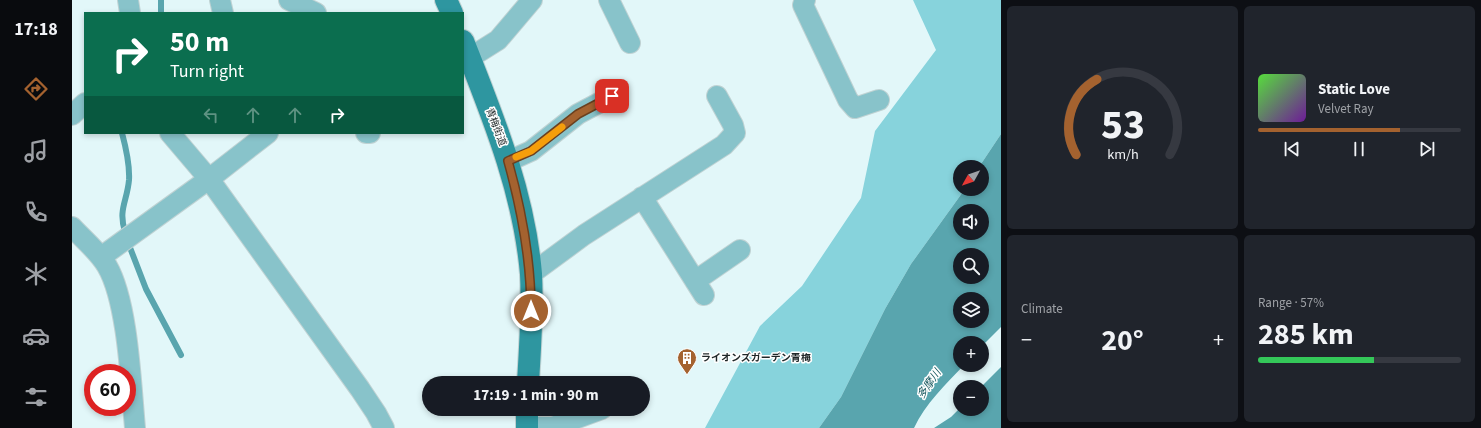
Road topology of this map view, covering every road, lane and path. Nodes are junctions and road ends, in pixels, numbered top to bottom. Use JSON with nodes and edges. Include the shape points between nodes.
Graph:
{"nodes":[{"id":1,"x":128,"y":0,"type":"edge"},
{"id":2,"x":220,"y":0,"type":"edge"},
{"id":3,"x":289,"y":0,"type":"edge"},
{"id":4,"x":446,"y":0,"type":"edge"},
{"id":5,"x":532,"y":0,"type":"edge"},
{"id":6,"x":609,"y":0,"type":"edge"},
{"id":7,"x":805,"y":0,"type":"edge"},
{"id":8,"x":130,"y":12,"type":"edge"},
{"id":9,"x":223,"y":12,"type":"edge"},
{"id":10,"x":314,"y":12,"type":"edge"},
{"id":11,"x":452,"y":12,"type":"edge"},
{"id":12,"x":630,"y":43,"type":"dead end"},
{"id":13,"x":465,"y":54,"type":"edge"},
{"id":14,"x":612,"y":96,"type":"dead end"},
{"id":15,"x":717,"y":96,"type":"dead end"},
{"id":16,"x":879,"y":100,"type":"dead end"},
{"id":17,"x":84,"y":104,"type":"edge"},
{"id":18,"x":72,"y":115,"type":"edge"},
{"id":19,"x":171,"y":134,"type":"edge"},
{"id":20,"x":267,"y":134,"type":"edge"},
{"id":21,"x":508,"y":161,"type":"junction"},
{"id":22,"x":209,"y":179,"type":"junction"},
{"id":23,"x":642,"y":197,"type":"junction"},
{"id":24,"x":72,"y":227,"type":"edge"},
{"id":25,"x":740,"y":250,"type":"dead end"},
{"id":26,"x":101,"y":257,"type":"junction"},
{"id":27,"x":531,"y":274,"type":"junction"},
{"id":28,"x":528,"y":376,"type":"edge"},
{"id":29,"x":583,"y":416,"type":"edge"},
{"id":30,"x":527,"y":421,"type":"edge"},
{"id":31,"x":135,"y":428,"type":"edge"},
{"id":32,"x":384,"y":428,"type":"edge"}],
"edges":[{"from":1,"to":8,"type":"street"},
{"from":2,"to":9,"type":"street"},
{"from":3,"to":10,"type":"street"},
{"from":4,"to":11,"type":"main road"},
{"from":5,"to":13,"type":"street","via":[[498,40]]},
{"from":6,"to":12,"type":"street"},
{"from":7,"to":16,"type":"street","via":[[804,5],[848,100],[855,108]]},
{"from":13,"to":21,"type":"main road","name":"青梅街道"},
{"from":14,"to":21,"type":"street","via":[[578,114],[531,151]]},
{"from":15,"to":23,"type":"street","via":[[735,133],[724,145]]},
{"from":17,"to":18,"type":"street"},
{"from":19,"to":22,"type":"street"},
{"from":20,"to":22,"type":"street"},
{"from":21,"to":27,"type":"main road","name":"青梅街道","via":[[526,232]]},
{"from":22,"to":26,"type":"street"},
{"from":22,"to":32,"type":"street","via":[[360,389]]},
{"from":23,"to":25,"type":"street","via":[[699,288]]},
{"from":23,"to":27,"type":"street"},
{"from":24,"to":26,"type":"street"},
{"from":26,"to":31,"type":"street","via":[[118,293]]},
{"from":27,"to":28,"type":"main road","name":"青梅街道"},
{"from":29,"to":30,"type":"street","via":[[554,427]]}]}
